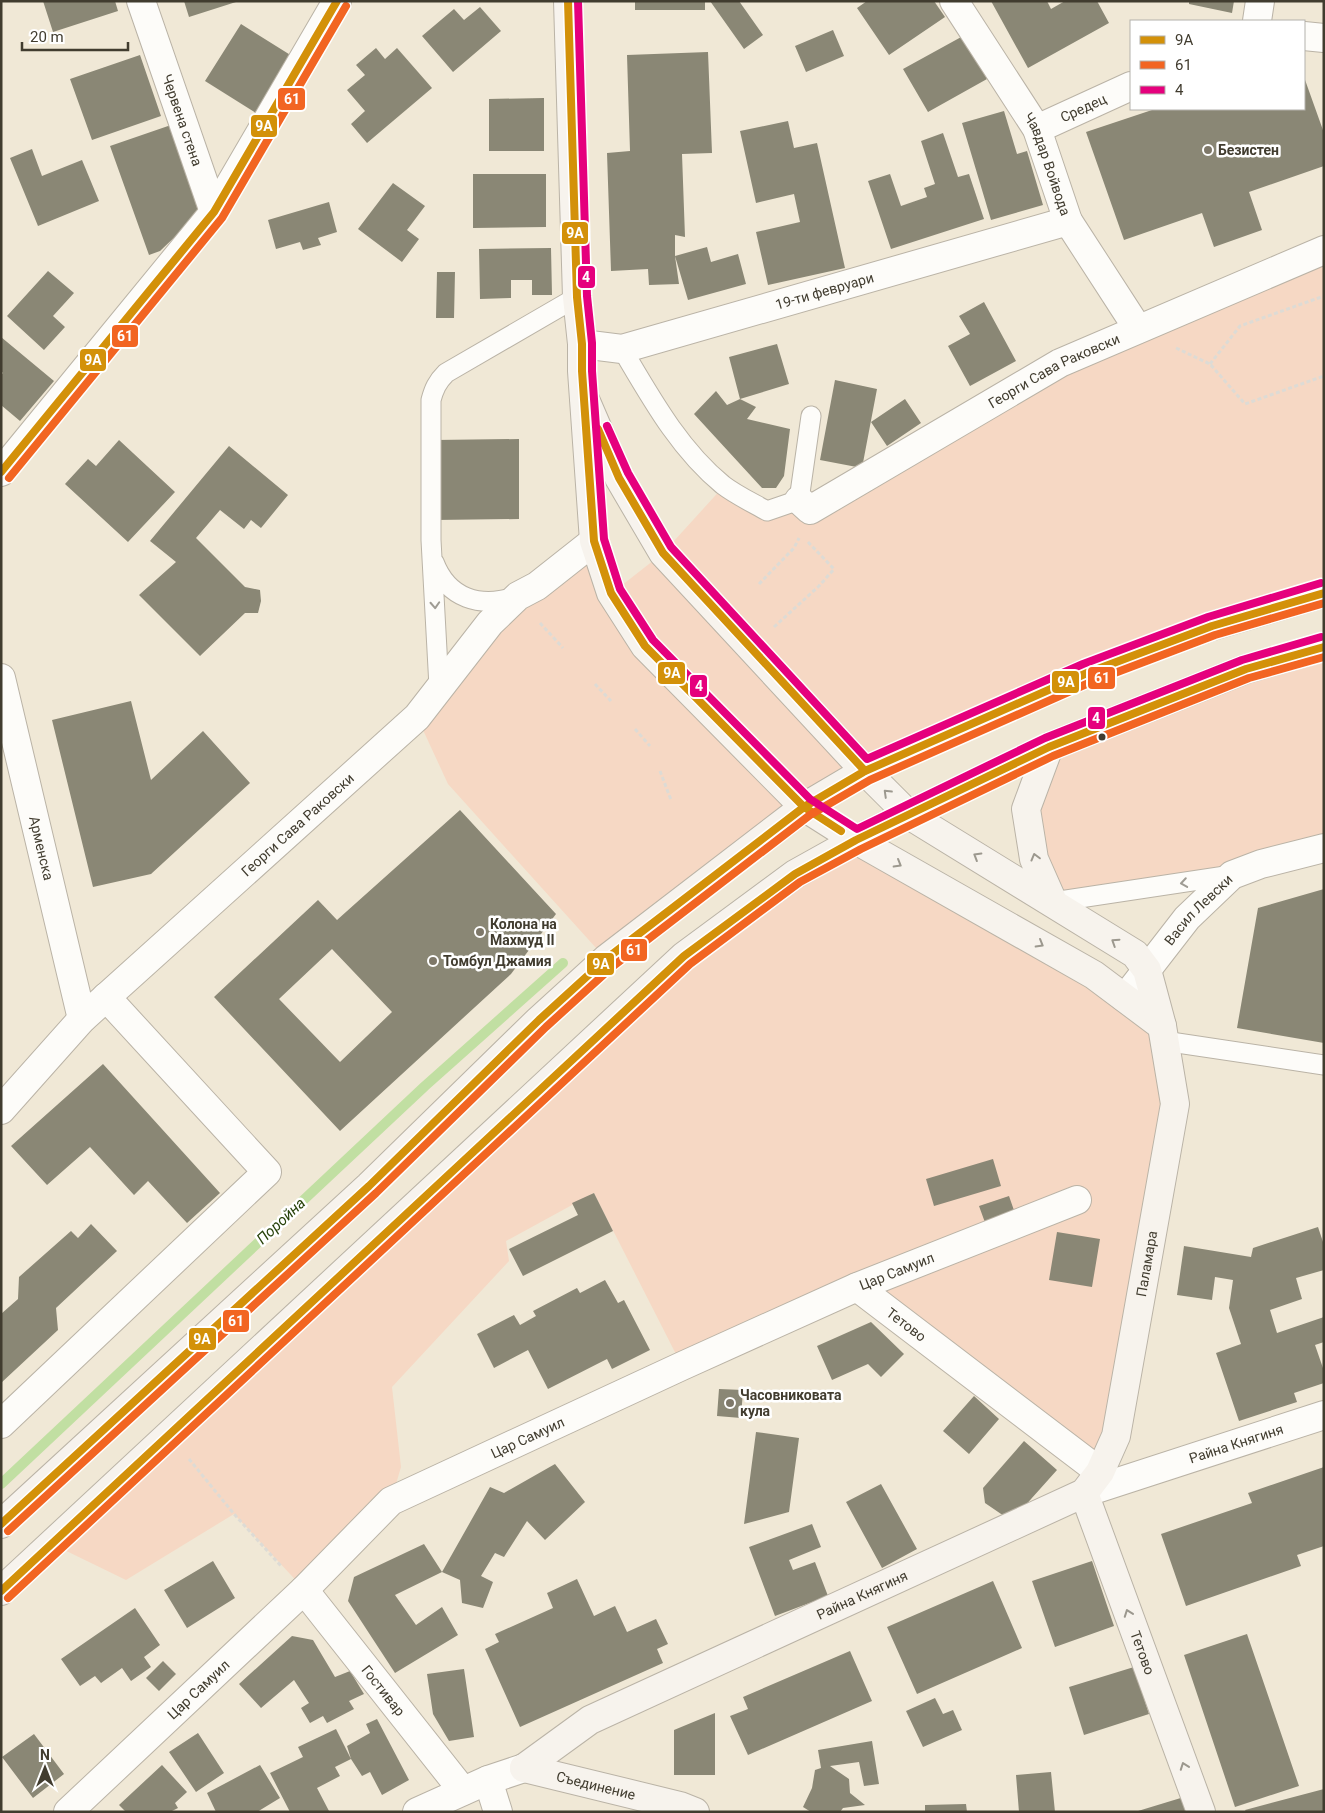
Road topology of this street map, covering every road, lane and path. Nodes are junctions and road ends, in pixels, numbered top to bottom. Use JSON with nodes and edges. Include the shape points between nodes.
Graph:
{"nodes":[{"id":1,"x":141,"y":1,"type":"edge"},
{"id":2,"x":337,"y":1,"type":"edge"},
{"id":3,"x":568,"y":1,"type":"edge"},
{"id":4,"x":954,"y":1,"type":"edge"},
{"id":5,"x":1260,"y":1,"type":"edge"},
{"id":6,"x":1257,"y":20,"type":"edge"},
{"id":7,"x":1305,"y":36,"type":"edge"},
{"id":8,"x":1324,"y":38,"type":"edge"},
{"id":9,"x":1130,"y":86,"type":"edge"},
{"id":10,"x":1037,"y":129,"type":"junction"},
{"id":11,"x":214,"y":212,"type":"junction"},
{"id":12,"x":1068,"y":221,"type":"junction"},
{"id":13,"x":1324,"y":250,"type":"edge"},
{"id":14,"x":1324,"y":296,"type":"edge"},
{"id":15,"x":577,"y":297,"type":"junction"},
{"id":16,"x":1138,"y":329,"type":"junction"},
{"id":17,"x":582,"y":344,"type":"junction"},
{"id":18,"x":622,"y":349,"type":"junction"},
{"id":19,"x":1324,"y":376,"type":"edge"},
{"id":20,"x":584,"y":397,"type":"junction"},
{"id":21,"x":811,"y":416,"type":"dead end"},
{"id":22,"x":1,"y":472,"type":"edge"},
{"id":23,"x":799,"y":500,"type":"junction"},
{"id":24,"x":800,"y":534,"type":"dead end"},
{"id":25,"x":594,"y":541,"type":"junction"},
{"id":26,"x":794,"y":548,"type":"dead end"},
{"id":27,"x":432,"y":556,"type":"junction"},
{"id":28,"x":759,"y":584,"type":"dead end"},
{"id":29,"x":1324,"y":592,"type":"edge"},
{"id":30,"x":518,"y":596,"type":"junction"},
{"id":31,"x":540,"y":623,"type":"dead end"},
{"id":32,"x":1324,"y":647,"type":"edge"},
{"id":33,"x":563,"y":648,"type":"dead end"},
{"id":34,"x":752,"y":648,"type":"junction"},
{"id":35,"x":1,"y":678,"type":"edge"},
{"id":36,"x":595,"y":684,"type":"dead end"},
{"id":37,"x":440,"y":687,"type":"junction"},
{"id":38,"x":611,"y":701,"type":"dead end"},
{"id":39,"x":635,"y":729,"type":"dead end"},
{"id":40,"x":650,"y":746,"type":"dead end"},
{"id":41,"x":1049,"y":747,"type":"junction"},
{"id":42,"x":660,"y":772,"type":"dead end"},
{"id":43,"x":865,"y":772,"type":"junction"},
{"id":44,"x":671,"y":800,"type":"dead end"},
{"id":45,"x":804,"y":808,"type":"junction"},
{"id":46,"x":909,"y":815,"type":"junction"},
{"id":47,"x":856,"y":840,"type":"junction"},
{"id":48,"x":1324,"y":848,"type":"edge"},
{"id":49,"x":1232,"y":875,"type":"junction"},
{"id":50,"x":1053,"y":902,"type":"junction"},
{"id":51,"x":1147,"y":970,"type":"junction"},
{"id":52,"x":106,"y":997,"type":"junction"},
{"id":53,"x":1126,"y":998,"type":"junction"},
{"id":54,"x":82,"y":1019,"type":"junction"},
{"id":55,"x":1163,"y":1033,"type":"junction"},
{"id":56,"x":1324,"y":1065,"type":"edge"},
{"id":57,"x":1,"y":1110,"type":"edge"},
{"id":58,"x":1077,"y":1200,"type":"dead end"},
{"id":59,"x":857,"y":1287,"type":"junction"},
{"id":60,"x":1324,"y":1415,"type":"edge"},
{"id":61,"x":1,"y":1424,"type":"edge"},
{"id":62,"x":169,"y":1435,"type":"junction"},
{"id":63,"x":1092,"y":1483,"type":"junction"},
{"id":64,"x":1,"y":1524,"type":"edge"},
{"id":65,"x":304,"y":1590,"type":"junction"},
{"id":66,"x":1,"y":1591,"type":"edge"},
{"id":67,"x":524,"y":1768,"type":"junction"},
{"id":68,"x":488,"y":1780,"type":"junction"},
{"id":69,"x":463,"y":1790,"type":"junction"},
{"id":70,"x":68,"y":1812,"type":"edge"},
{"id":71,"x":417,"y":1812,"type":"edge"},
{"id":72,"x":498,"y":1812,"type":"edge"},
{"id":73,"x":695,"y":1812,"type":"edge"},
{"id":74,"x":1201,"y":1812,"type":"edge"}],
"edges":[{"from":1,"to":11,"type":"street","name":"Червена стена"},
{"from":2,"to":11,"type":"street"},
{"from":3,"to":15,"type":"street"},
{"from":4,"to":10,"type":"street","name":"Чавдар Войвода"},
{"from":5,"to":6,"type":"street"},
{"from":7,"to":8,"type":"street"},
{"from":9,"to":10,"type":"street","name":"Средец"},
{"from":10,"to":12,"type":"street","name":"Чавдар Войвода"},
{"from":11,"to":22,"type":"street"},
{"from":12,"to":16,"type":"street","name":"Чавдар Войвода"},
{"from":12,"to":18,"type":"street","name":"19-ти февруари"},
{"from":13,"to":16,"type":"street","name":"Георги Сава Раковски"},
{"from":14,"to":19,"type":"path","via":[[1240,326],[1210,364],[1245,404]]},
{"from":15,"to":17,"type":"street"},
{"from":15,"to":27,"type":"lane","via":[[446,373],[433,390]]},
{"from":16,"to":23,"type":"street","name":"Георги Сава Раковски","via":[[1060,363],[810,510]]},
{"from":17,"to":18,"type":"street","name":"19-ти февруари"},
{"from":17,"to":20,"type":"street"},
{"from":18,"to":23,"type":"lane","via":[[686,449],[724,486],[767,511]]},
{"from":20,"to":25,"type":"street"},
{"from":20,"to":34,"type":"street","via":[[619,478],[663,553]]},
{"from":21,"to":23,"type":"lane"},
{"from":24,"to":34,"type":"path","via":[[834,569]]},
{"from":25,"to":30,"type":"street","name":"Георги Сава Раковски","via":[[537,586]]},
{"from":25,"to":45,"type":"street","via":[[612,593],[645,646]]},
{"from":26,"to":28,"type":"path"},
{"from":27,"to":30,"type":"lane","via":[[447,584],[459,594],[478,602],[498,602]]},
{"from":27,"to":37,"type":"lane","one_way":true},
{"from":29,"to":43,"type":"street","via":[[1212,626],[1087,673]]},
{"from":30,"to":37,"type":"street","name":"Георги Сава Раковски","via":[[490,623]]},
{"from":31,"to":33,"type":"path"},
{"from":32,"to":41,"type":"street","via":[[1246,669]]},
{"from":34,"to":43,"type":"street"},
{"from":35,"to":54,"type":"street","name":"Арменска"},
{"from":36,"to":38,"type":"path"},
{"from":37,"to":52,"type":"street","name":"Георги Сава Раковски","via":[[417,717]]},
{"from":39,"to":40,"type":"path"},
{"from":41,"to":46,"type":"street"},
{"from":50,"to":41,"type":"street","one_way":true,"via":[[1034,859],[1026,809]]},
{"from":42,"to":44,"type":"path"},
{"from":43,"to":45,"type":"street"},
{"from":46,"to":43,"type":"street","one_way":true},
{"from":45,"to":47,"type":"street"},
{"from":45,"to":64,"type":"street","via":[[606,958],[369,1186]]},
{"from":46,"to":47,"type":"street"},
{"from":50,"to":46,"type":"street","one_way":true},
{"from":47,"to":53,"type":"street","one_way":true,"via":[[1094,975]]},
{"from":47,"to":62,"type":"street","via":[[795,874],[684,956]]},
{"from":48,"to":49,"type":"street","name":"Васил Левски"},
{"from":49,"to":50,"type":"lane","one_way":true},
{"from":49,"to":51,"type":"street","name":"Васил Левски","via":[[1187,918]]},
{"from":51,"to":50,"type":"street","one_way":true,"via":[[1134,954]]},
{"from":51,"to":53,"type":"street","name":"Васил Левски"},
{"from":51,"to":55,"type":"street","name":"Паламара"},
{"from":52,"to":54,"type":"street","name":"Георги Сава Раковски"},
{"from":52,"to":61,"type":"street","via":[[267,1172]]},
{"from":53,"to":55,"type":"street"},
{"from":54,"to":57,"type":"street","name":"Георги Сава Раковски"},
{"from":55,"to":56,"type":"lane"},
{"from":55,"to":63,"type":"street","name":"Паламара","via":[[1175,1104],[1116,1436]]},
{"from":58,"to":59,"type":"street","name":"Цар Самуил"},
{"from":59,"to":63,"type":"street","name":"Тетово"},
{"from":59,"to":65,"type":"street","name":"Цар Самуил","via":[[391,1501]]},
{"from":60,"to":63,"type":"street","name":"Райна Княгиня"},
{"from":62,"to":65,"type":"path","via":[[234,1514]]},
{"from":62,"to":66,"type":"street"},
{"from":63,"to":67,"type":"street","name":"Райна Княгиня","via":[[590,1720]]},
{"from":74,"to":63,"type":"street","name":"Тетово","one_way":true},
{"from":65,"to":69,"type":"street","name":"Гостивар"},
{"from":65,"to":70,"type":"street","name":"Цар Самуил"},
{"from":67,"to":68,"type":"street","name":"Райна Княгиня"},
{"from":67,"to":73,"type":"street","name":"Съединение"},
{"from":68,"to":69,"type":"street","name":"Райна Княгиня"},
{"from":68,"to":72,"type":"street"},
{"from":69,"to":71,"type":"street","name":"Райна Княгиня"}]}
